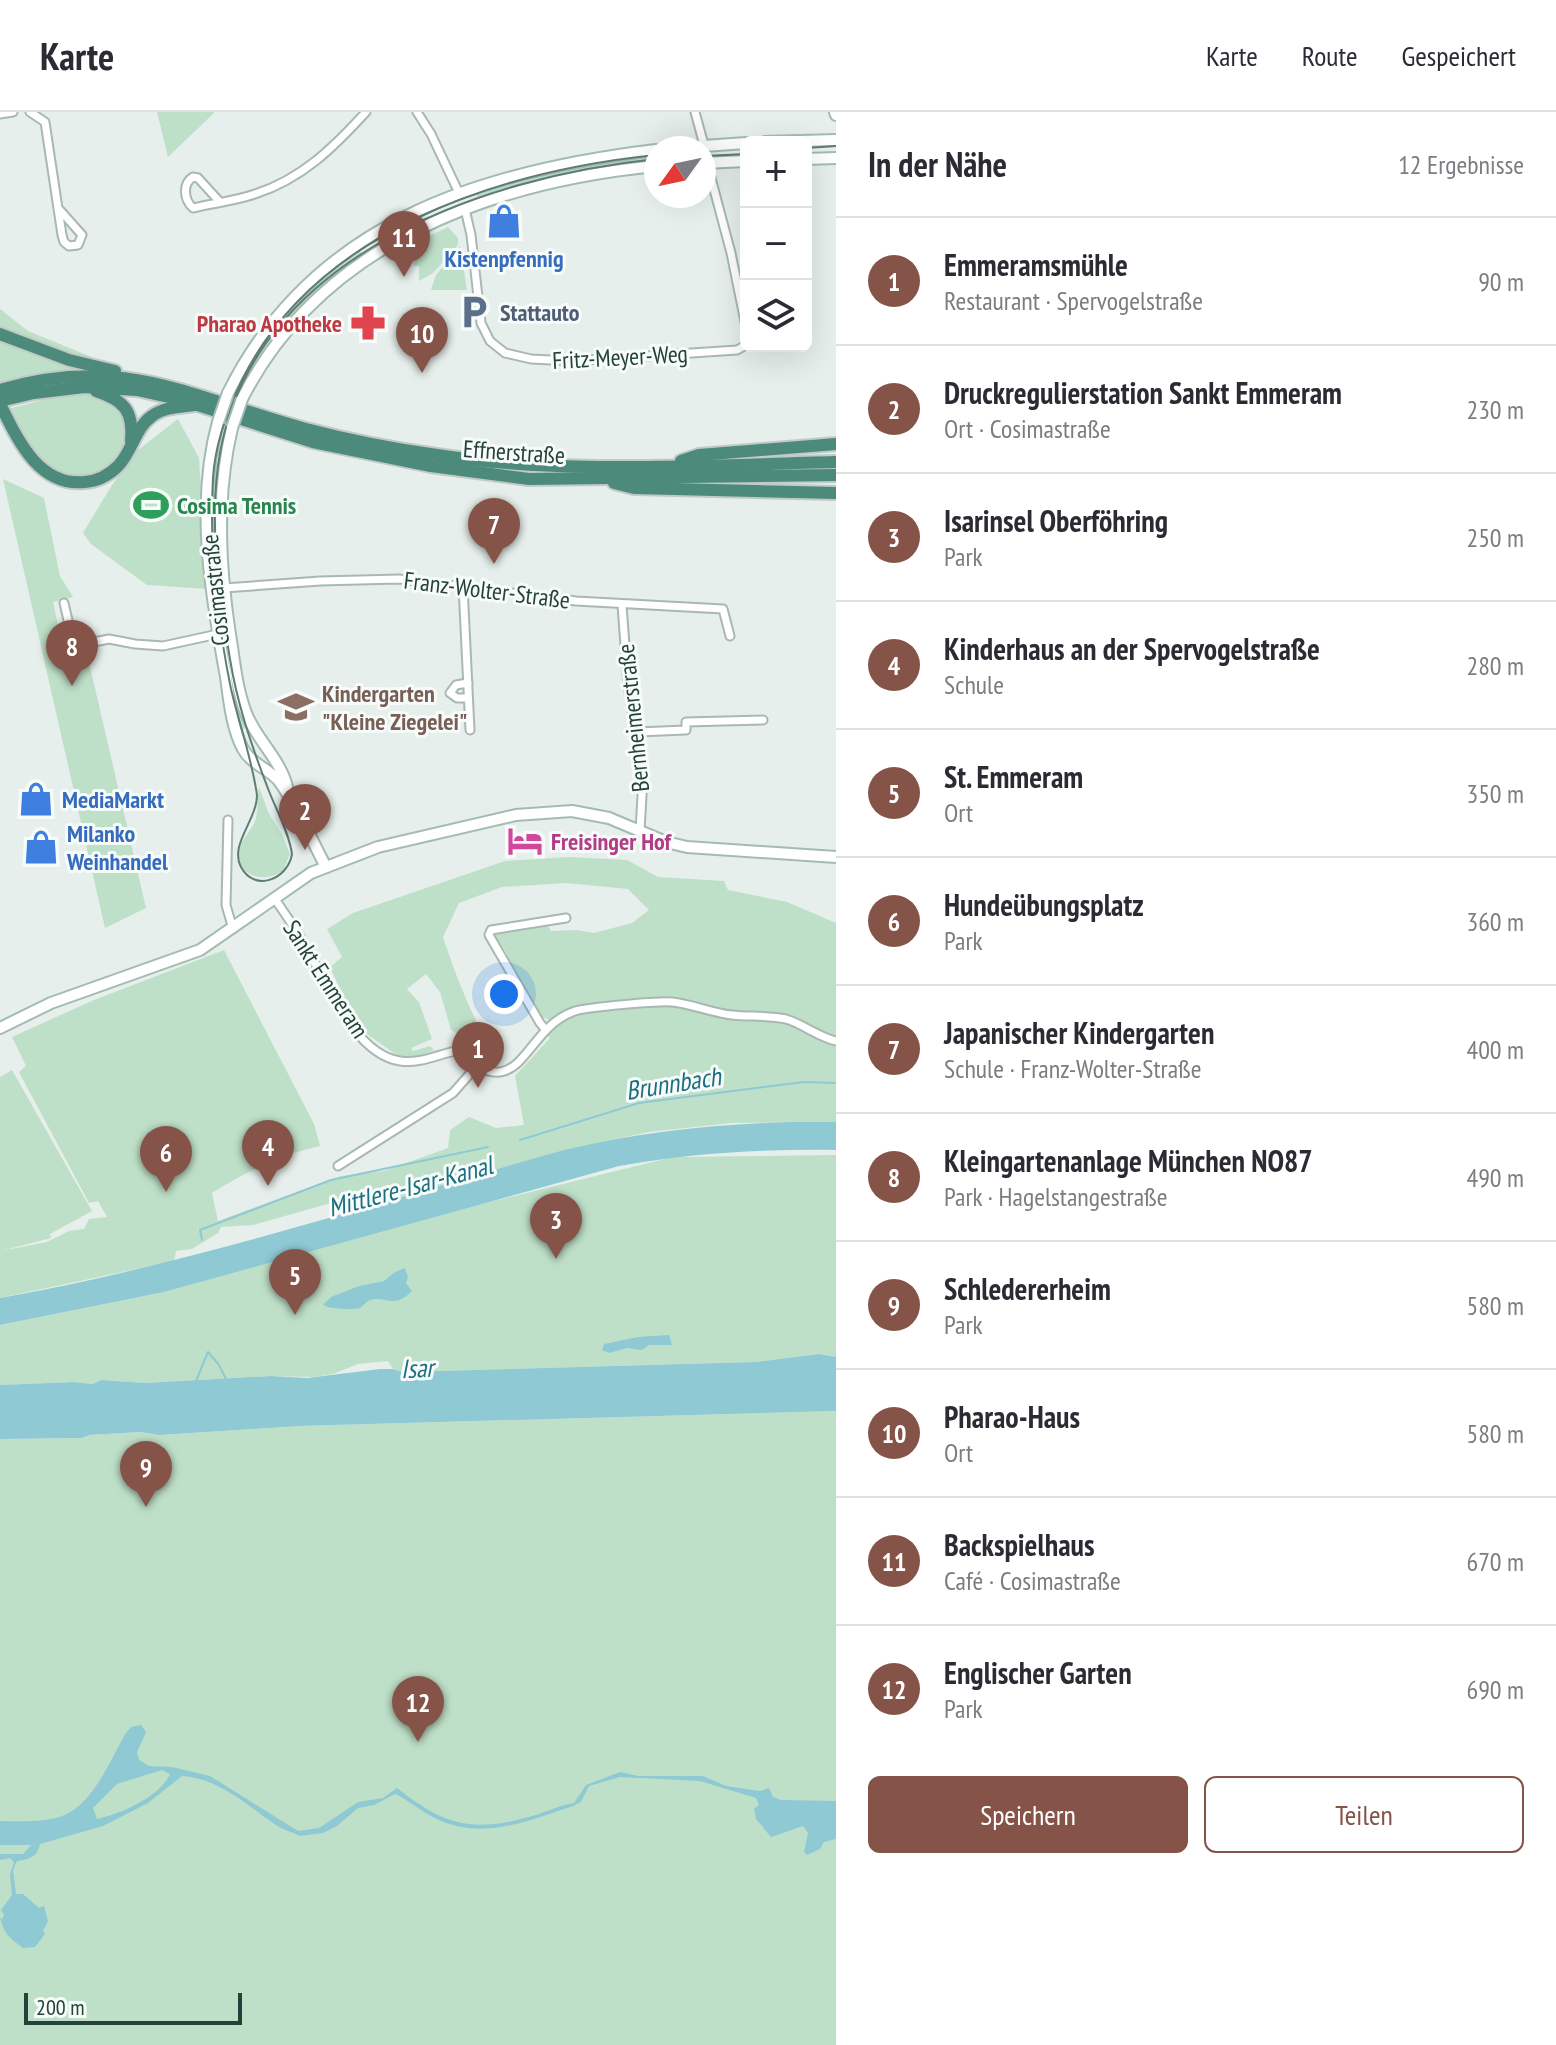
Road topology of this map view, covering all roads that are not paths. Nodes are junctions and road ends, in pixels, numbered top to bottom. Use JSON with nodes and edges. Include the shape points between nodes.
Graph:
{"nodes":[{"id":1,"x":13,"y":112,"type":"edge"},
{"id":2,"x":30,"y":112,"type":"edge"},
{"id":3,"x":366,"y":112,"type":"edge"},
{"id":4,"x":417,"y":112,"type":"edge"},
{"id":5,"x":695,"y":112,"type":"edge"},
{"id":6,"x":0,"y":114,"type":"edge"},
{"id":7,"x":702,"y":136,"type":"edge"},
{"id":8,"x":836,"y":140,"type":"edge"},
{"id":9,"x":812,"y":141,"type":"edge"},
{"id":10,"x":740,"y":143,"type":"edge"},
{"id":11,"x":716,"y":144,"type":"edge"},
{"id":12,"x":644,"y":152,"type":"edge"},
{"id":13,"x":836,"y":158,"type":"edge"},
{"id":14,"x":812,"y":159,"type":"edge"},
{"id":15,"x":740,"y":161,"type":"edge"},
{"id":16,"x":716,"y":162,"type":"edge"},
{"id":17,"x":644,"y":168,"type":"edge"},
{"id":18,"x":459,"y":193,"type":"junction"},
{"id":19,"x":219,"y":201,"type":"junction"},
{"id":20,"x":716,"y":201,"type":"edge"},
{"id":21,"x":58,"y":208,"type":"junction"},
{"id":22,"x":465,"y":209,"type":"junction"},
{"id":23,"x":740,"y":297,"type":"edge"},
{"id":24,"x":0,"y":334,"type":"edge"},
{"id":25,"x":740,"y":348,"type":"edge"},
{"id":26,"x":128,"y":378,"type":"junction"},
{"id":27,"x":84,"y":387,"type":"junction"},
{"id":28,"x":10,"y":391,"type":"edge"},
{"id":29,"x":198,"y":400,"type":"junction"},
{"id":30,"x":0,"y":403,"type":"edge"},
{"id":31,"x":836,"y":444,"type":"edge"},
{"id":32,"x":130,"y":448,"type":"junction"},
{"id":33,"x":836,"y":462,"type":"edge"},
{"id":34,"x":671,"y":465,"type":"junction"},
{"id":35,"x":836,"y":475,"type":"edge"},
{"id":36,"x":595,"y":479,"type":"junction"},
{"id":37,"x":836,"y":493,"type":"edge"},
{"id":38,"x":463,"y":586,"type":"junction"},
{"id":39,"x":224,"y":588,"type":"junction"},
{"id":40,"x":64,"y":603,"type":"dead end"},
{"id":41,"x":622,"y":605,"type":"junction"},
{"id":42,"x":218,"y":634,"type":"junction"},
{"id":43,"x":730,"y":636,"type":"dead end"},
{"id":44,"x":468,"y":683,"type":"junction"},
{"id":45,"x":468,"y":698,"type":"junction"},
{"id":46,"x":763,"y":720,"type":"dead end"},
{"id":47,"x":470,"y":730,"type":"dead end"},
{"id":48,"x":637,"y":732,"type":"junction"},
{"id":49,"x":271,"y":750,"type":"junction"},
{"id":50,"x":258,"y":766,"type":"junction"},
{"id":51,"x":287,"y":793,"type":"junction"},
{"id":52,"x":228,"y":820,"type":"dead end"},
{"id":53,"x":640,"y":831,"type":"junction"},
{"id":54,"x":836,"y":857,"type":"edge"},
{"id":55,"x":326,"y":867,"type":"junction"},
{"id":56,"x":275,"y":899,"type":"junction"},
{"id":57,"x":566,"y":918,"type":"dead end"},
{"id":58,"x":233,"y":929,"type":"junction"},
{"id":59,"x":2,"y":1026,"type":"edge"},
{"id":60,"x":545,"y":1029,"type":"junction"},
{"id":61,"x":836,"y":1041,"type":"edge"},
{"id":62,"x":475,"y":1068,"type":"junction"},
{"id":63,"x":338,"y":1166,"type":"dead end"}],
"edges":[{"from":1,"to":6,"type":"street"},
{"from":2,"to":21,"type":"street","via":[[45,122]]},
{"from":3,"to":19,"type":"street","via":[[299,174],[256,194]]},
{"from":4,"to":18,"type":"street"},
{"from":5,"to":7,"type":"street"},
{"from":8,"to":9,"type":"main road"},
{"from":10,"to":11,"type":"main road"},
{"from":12,"to":18,"type":"main road","name":"Cosimastraße","via":[[550,166]]},
{"from":13,"to":14,"type":"main road"},
{"from":15,"to":16,"type":"main road"},
{"from":17,"to":22,"type":"main road","name":"Cosimastraße","via":[[567,178]]},
{"from":18,"to":22,"type":"main road"},
{"from":18,"to":42,"type":"main road","name":"Cosimastraße","bridge":true,"via":[[386,227],[306,284],[255,344],[228,393],[208,460]]},
{"from":19,"to":19,"type":"street","via":[[191,207],[187,181],[198,178]]},
{"from":20,"to":23,"type":"street"},
{"from":21,"to":21,"type":"street","via":[[64,242],[78,245],[82,235]]},
{"from":22,"to":25,"type":"street","name":"Fritz-Meyer-Weg","via":[[482,329],[505,353],[571,361]]},
{"from":22,"to":39,"type":"main road","name":"Cosimastraße","bridge":true,"via":[[389,246],[318,296],[268,352],[242,399],[225,459],[220,502]]},
{"from":24,"to":26,"type":"highway"},
{"from":26,"to":28,"type":"highway","via":[[76,376]]},
{"from":26,"to":29,"type":"highway","via":[[157,382]]},
{"from":27,"to":28,"type":"highway"},
{"from":27,"to":29,"type":"highway"},
{"from":27,"to":32,"type":"highway","via":[[124,406],[132,421]]},
{"from":28,"to":30,"type":"highway"},
{"from":29,"to":32,"type":"highway","via":[[154,415]]},
{"from":29,"to":34,"type":"highway","name":"Effnerstraße","via":[[434,455],[542,466]]},
{"from":29,"to":36,"type":"highway","name":"Effnerstraße","via":[[313,442],[431,466],[529,479]]},
{"from":30,"to":32,"type":"highway","via":[[29,455],[59,479],[97,480],[113,471]]},
{"from":31,"to":34,"type":"highway","via":[[699,455]]},
{"from":33,"to":34,"type":"highway","name":"Effnerstraße"},
{"from":35,"to":36,"type":"highway","name":"Effnerstraße"},
{"from":36,"to":37,"type":"highway","via":[[634,488]]},
{"from":38,"to":39,"type":"street","name":"Franz-Wolter-Straße","via":[[366,579]]},
{"from":38,"to":41,"type":"street","name":"Franz-Wolter-Straße"},
{"from":38,"to":44,"type":"street"},
{"from":39,"to":49,"type":"main road","name":"Cosimastraße","via":[[241,697],[253,729]]},
{"from":40,"to":42,"type":"street","via":[[74,646],[109,639],[163,646]]},
{"from":41,"to":43,"type":"street","name":"Franz-Wolter-Straße","via":[[723,609]]},
{"from":41,"to":48,"type":"street","name":"Bernheimerstraße"},
{"from":42,"to":50,"type":"main road","name":"Cosimastraße","via":[[238,736]]},
{"from":44,"to":45,"type":"street"},
{"from":44,"to":45,"type":"street","via":[[456,685],[450,693]]},
{"from":45,"to":47,"type":"street"},
{"from":46,"to":48,"type":"street","via":[[686,722],[686,730]]},
{"from":48,"to":53,"type":"street","name":"Bernheimerstraße","via":[[643,778]]},
{"from":49,"to":50,"type":"main road","via":[[267,764]]},
{"from":49,"to":51,"type":"main road","name":"Cosimastraße"},
{"from":50,"to":51,"type":"main road","name":"Cosimastraße"},
{"from":51,"to":55,"type":"main road","name":"Cosimastraße"},
{"from":52,"to":58,"type":"street","via":[[226,905]]},
{"from":53,"to":54,"type":"main road","via":[[687,847]]},
{"from":53,"to":55,"type":"main road","via":[[572,811],[516,815],[378,847]]},
{"from":55,"to":56,"type":"main road"},
{"from":56,"to":58,"type":"main road"},
{"from":56,"to":62,"type":"street","name":"Sankt Emmeram","via":[[362,1039],[387,1057],[412,1062],[455,1051]]},
{"from":57,"to":60,"type":"street","via":[[491,930],[489,935]]},
{"from":58,"to":59,"type":"main road","via":[[200,950]]},
{"from":60,"to":61,"type":"street","name":"Sankt Emmeram","via":[[577,1011],[671,1002],[729,1015],[788,1020]]},
{"from":60,"to":62,"type":"street","name":"Sankt Emmeram","via":[[510,1070]]},
{"from":62,"to":63,"type":"street","via":[[453,1093]]}]}
